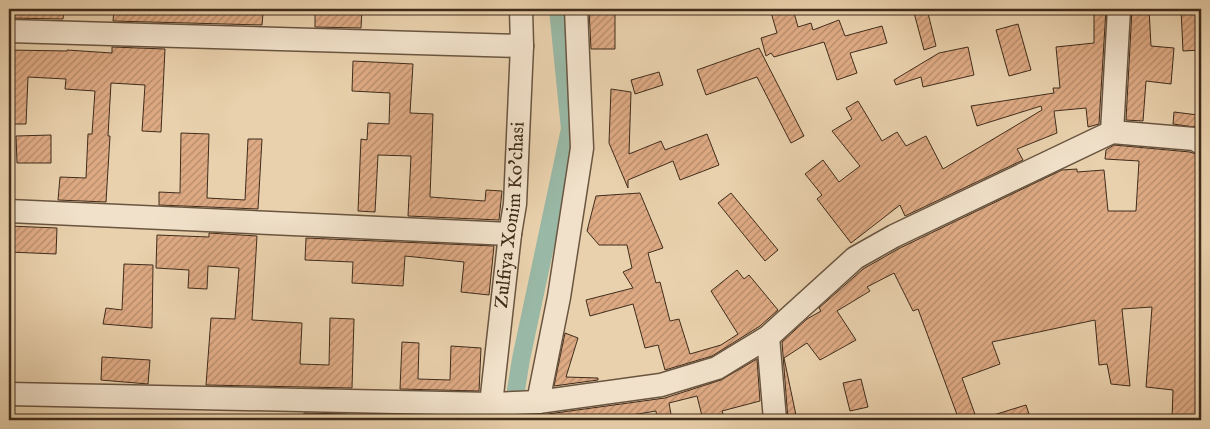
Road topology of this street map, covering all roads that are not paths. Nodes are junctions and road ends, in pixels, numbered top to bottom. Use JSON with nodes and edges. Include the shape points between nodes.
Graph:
{"nodes":[{"id":1,"x":521,"y":9,"type":"edge"},
{"id":2,"x":576,"y":9,"type":"edge"},
{"id":3,"x":1119,"y":9,"type":"edge"},
{"id":4,"x":9,"y":31,"type":"edge"},
{"id":5,"x":522,"y":46,"type":"junction"},
{"id":6,"x":1112,"y":132,"type":"junction"},
{"id":7,"x":1201,"y":143,"type":"edge"},
{"id":8,"x":9,"y":211,"type":"edge"},
{"id":9,"x":510,"y":234,"type":"junction"},
{"id":10,"x":768,"y":337,"type":"junction"},
{"id":11,"x":9,"y":394,"type":"edge"},
{"id":12,"x":532,"y":402,"type":"junction"},
{"id":13,"x":493,"y":409,"type":"edge"},
{"id":14,"x":776,"y":420,"type":"edge"}],
"edges":[{"from":1,"to":5,"type":"street","name":"Zulfiya Xonim Ko'chasi"},
{"from":2,"to":12,"type":"street","via":[[582,148],[559,297]]},
{"from":3,"to":6,"type":"street"},
{"from":4,"to":5,"type":"street"},
{"from":5,"to":9,"type":"street","name":"Zulfiya Xonim Ko'chasi","via":[[516,204]]},
{"from":6,"to":7,"type":"street","via":[[1194,139]]},
{"from":6,"to":10,"type":"street","via":[[894,236],[855,258]]},
{"from":8,"to":9,"type":"street"},
{"from":9,"to":13,"type":"street","name":"Zulfiya Xonim Ko'chasi"},
{"from":10,"to":12,"type":"street","via":[[717,368],[661,385]]},
{"from":10,"to":14,"type":"street"},
{"from":11,"to":13,"type":"street"},
{"from":12,"to":13,"type":"street"}]}
